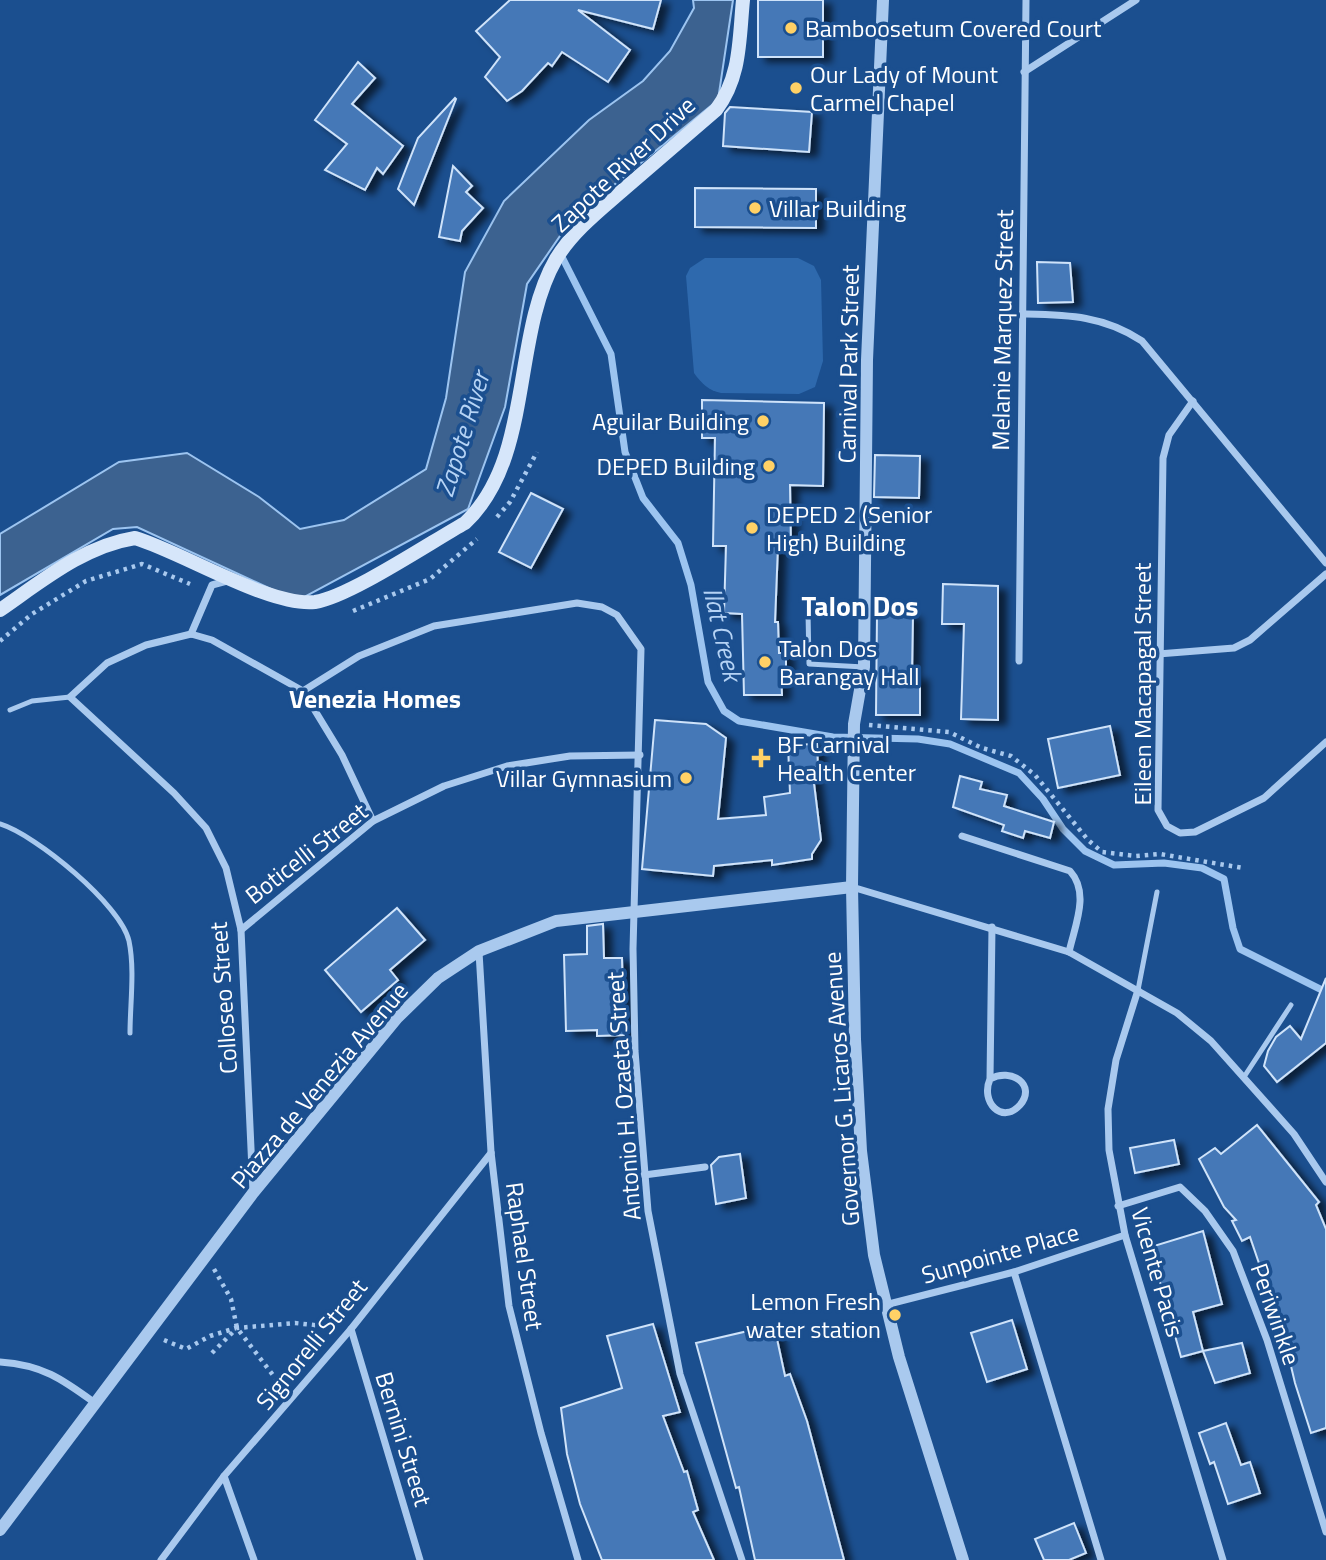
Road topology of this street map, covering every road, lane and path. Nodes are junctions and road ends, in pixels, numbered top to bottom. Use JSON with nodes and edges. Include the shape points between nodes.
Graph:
{"nodes":[{"id":1,"x":743,"y":0,"type":"edge"},
{"id":2,"x":883,"y":0,"type":"edge"},
{"id":3,"x":1026,"y":0,"type":"edge"},
{"id":4,"x":1136,"y":0,"type":"edge"},
{"id":5,"x":1024,"y":72,"type":"junction"},
{"id":6,"x":1022,"y":314,"type":"junction"},
{"id":7,"x":1193,"y":401,"type":"junction"},
{"id":8,"x":1326,"y":563,"type":"edge"},
{"id":9,"x":1326,"y":574,"type":"edge"},
{"id":10,"x":245,"y":583,"type":"junction"},
{"id":11,"x":0,"y":610,"type":"edge"},
{"id":12,"x":865,"y":613,"type":"junction"},
{"id":13,"x":191,"y":634,"type":"junction"},
{"id":14,"x":1158,"y":654,"type":"junction"},
{"id":15,"x":1019,"y":661,"type":"dead end"},
{"id":16,"x":864,"y":667,"type":"junction"},
{"id":17,"x":303,"y":691,"type":"junction"},
{"id":18,"x":70,"y":697,"type":"junction"},
{"id":19,"x":10,"y":710,"type":"dead end"},
{"id":20,"x":855,"y":726,"type":"junction"},
{"id":21,"x":1326,"y":742,"type":"edge"},
{"id":22,"x":640,"y":755,"type":"junction"},
{"id":23,"x":373,"y":821,"type":"junction"},
{"id":24,"x":0,"y":824,"type":"edge"},
{"id":25,"x":962,"y":836,"type":"dead end"},
{"id":26,"x":1243,"y":867,"type":"dead end"},
{"id":27,"x":852,"y":887,"type":"junction"},
{"id":28,"x":1157,"y":892,"type":"dead end"},
{"id":29,"x":634,"y":910,"type":"junction"},
{"id":30,"x":992,"y":927,"type":"junction"},
{"id":31,"x":241,"y":930,"type":"junction"},
{"id":32,"x":479,"y":951,"type":"junction"},
{"id":33,"x":1069,"y":951,"type":"junction"},
{"id":34,"x":1138,"y":990,"type":"junction"},
{"id":35,"x":1290,"y":1005,"type":"dead end"},
{"id":36,"x":130,"y":1034,"type":"dead end"},
{"id":37,"x":1244,"y":1077,"type":"junction"},
{"id":38,"x":990,"y":1079,"type":"junction"},
{"id":39,"x":491,"y":1152,"type":"junction"},
{"id":40,"x":705,"y":1167,"type":"dead end"},
{"id":41,"x":644,"y":1175,"type":"junction"},
{"id":42,"x":1326,"y":1182,"type":"edge"},
{"id":43,"x":253,"y":1193,"type":"junction"},
{"id":44,"x":1118,"y":1206,"type":"junction"},
{"id":45,"x":1125,"y":1235,"type":"junction"},
{"id":46,"x":206,"y":1256,"type":"junction"},
{"id":47,"x":1014,"y":1272,"type":"junction"},
{"id":48,"x":885,"y":1306,"type":"junction"},
{"id":49,"x":237,"y":1328,"type":"junction"},
{"id":50,"x":351,"y":1329,"type":"junction"},
{"id":51,"x":149,"y":1332,"type":"junction"},
{"id":52,"x":212,"y":1353,"type":"dead end"},
{"id":53,"x":0,"y":1362,"type":"edge"},
{"id":54,"x":292,"y":1398,"type":"junction"},
{"id":55,"x":95,"y":1403,"type":"junction"},
{"id":56,"x":225,"y":1476,"type":"junction"},
{"id":57,"x":0,"y":1530,"type":"edge"},
{"id":58,"x":1326,"y":1532,"type":"edge"},
{"id":59,"x":161,"y":1560,"type":"edge"},
{"id":60,"x":254,"y":1560,"type":"edge"},
{"id":61,"x":420,"y":1560,"type":"edge"},
{"id":62,"x":578,"y":1560,"type":"edge"},
{"id":63,"x":742,"y":1560,"type":"edge"},
{"id":64,"x":963,"y":1560,"type":"edge"},
{"id":65,"x":1101,"y":1560,"type":"edge"},
{"id":66,"x":1223,"y":1560,"type":"edge"}],
"edges":[{"from":1,"to":10,"type":"main road","name":"Zapote River Drive","via":[[737,71],[729,93],[716,110],[572,238],[552,268],[536,311],[503,461],[480,509],[465,523],[328,598],[299,602]]},
{"from":2,"to":12,"type":"street","name":"Carnival Park Street","via":[[867,360]]},
{"from":3,"to":5,"type":"street","name":"Melanie Marquez Street"},
{"from":4,"to":5,"type":"street"},
{"from":5,"to":6,"type":"street","name":"Melanie Marquez Street"},
{"from":6,"to":7,"type":"street","via":[[1076,315],[1121,327],[1142,341]]},
{"from":6,"to":15,"type":"street","name":"Melanie Marquez Street"},
{"from":7,"to":8,"type":"street"},
{"from":7,"to":14,"type":"street","name":"Eileen Macapagal Street","via":[[1169,435],[1163,457]]},
{"from":9,"to":14,"type":"street","via":[[1250,640],[1234,648]]},
{"from":10,"to":11,"type":"main road","name":"Zapote River Drive","via":[[135,538],[84,555]]},
{"from":10,"to":13,"type":"street","name":"Zapote River Drive","via":[[221,580],[212,585]]},
{"from":12,"to":16,"type":"street","name":"Carnival Park Street"},
{"from":12,"to":16,"type":"lane","via":[[808,612],[809,664]]},
{"from":13,"to":17,"type":"street","via":[[212,640]]},
{"from":13,"to":18,"type":"street","via":[[146,645],[107,663]]},
{"from":14,"to":21,"type":"street","name":"Eileen Macapagal Street","via":[[1158,810],[1167,826],[1180,834],[1195,832],[1264,798]]},
{"from":16,"to":20,"type":"street","name":"Carnival Park Street"},
{"from":17,"to":22,"type":"street","name":"Antonio H. Ozaeta Street","via":[[359,656],[434,626],[577,603],[602,607],[624,622],[641,649]]},
{"from":17,"to":23,"type":"street","via":[[342,755]]},
{"from":18,"to":19,"type":"lane","via":[[32,701]]},
{"from":18,"to":31,"type":"street","name":"Colloseo Street","via":[[206,828],[226,868]]},
{"from":20,"to":26,"type":"path","via":[[949,732],[1011,756],[1035,775],[1102,852],[1160,853]]},
{"from":20,"to":27,"type":"street","name":"Governor G. Licaros Avenue"},
{"from":22,"to":23,"type":"street","name":"Boticelli Street","via":[[570,756],[508,766],[444,786]]},
{"from":22,"to":29,"type":"street","name":"Antonio H. Ozaeta Street"},
{"from":23,"to":31,"type":"street","name":"Boticelli Street"},
{"from":24,"to":36,"type":"lane","via":[[36,844],[119,917],[130,948]]},
{"from":25,"to":33,"type":"street","via":[[1070,871],[1082,892]]},
{"from":27,"to":29,"type":"street","name":"Piazza de Venezia Avenue"},
{"from":27,"to":30,"type":"street"},
{"from":27,"to":48,"type":"street","name":"Governor G. Licaros Avenue","via":[[861,1151]]},
{"from":28,"to":34,"type":"lane"},
{"from":29,"to":32,"type":"street","name":"Piazza de Venezia Avenue","via":[[556,921]]},
{"from":29,"to":41,"type":"street","name":"Antonio H. Ozaeta Street","via":[[635,1051]]},
{"from":30,"to":33,"type":"street"},
{"from":30,"to":38,"type":"street"},
{"from":31,"to":43,"type":"street","name":"Colloseo Street"},
{"from":32,"to":39,"type":"street","name":"Raphael Street"},
{"from":32,"to":43,"type":"street","name":"Piazza de Venezia Avenue","via":[[439,978],[397,1018]]},
{"from":33,"to":34,"type":"street"},
{"from":34,"to":37,"type":"street","via":[[1211,1041]]},
{"from":34,"to":44,"type":"street","name":"Vicente Pacis","via":[[1116,1059],[1108,1109]]},
{"from":35,"to":37,"type":"lane"},
{"from":37,"to":42,"type":"street","via":[[1294,1134]]},
{"from":38,"to":38,"type":"street","via":[[985,1090],[988,1102],[997,1110],[1009,1111],[1020,1105],[1022,1082],[1013,1074],[1001,1073]]},
{"from":39,"to":50,"type":"street","name":"Signorelli Street"},
{"from":39,"to":62,"type":"street","name":"Raphael Street","via":[[509,1306]]},
{"from":40,"to":41,"type":"street"},
{"from":41,"to":63,"type":"street","name":"Antonio H. Ozaeta Street","via":[[680,1374]]},
{"from":43,"to":46,"type":"street","name":"Piazza de Venezia Avenue"},
{"from":44,"to":45,"type":"street","name":"Vicente Pacis"},
{"from":44,"to":58,"type":"street","name":"Periwinkle","via":[[1180,1187],[1205,1210],[1233,1251],[1267,1340]]},
{"from":45,"to":47,"type":"street","name":"Sunpointe Place"},
{"from":45,"to":66,"type":"street","name":"Vicente Pacis"},
{"from":46,"to":49,"type":"path","via":[[232,1299]]},
{"from":46,"to":51,"type":"street","name":"Piazza de Venezia Avenue"},
{"from":47,"to":48,"type":"street","name":"Sunpointe Place"},
{"from":47,"to":65,"type":"street"},
{"from":48,"to":64,"type":"street","name":"Governor G. Licaros Avenue"},
{"from":49,"to":50,"type":"path","via":[[295,1323]]},
{"from":49,"to":51,"type":"path","via":[[186,1349]]},
{"from":49,"to":52,"type":"path"},
{"from":49,"to":54,"type":"path"},
{"from":50,"to":54,"type":"street","name":"Signorelli Street"},
{"from":50,"to":61,"type":"street","name":"Bernini Street"},
{"from":51,"to":55,"type":"street","name":"Piazza de Venezia Avenue"},
{"from":53,"to":55,"type":"street","via":[[53,1372]]},
{"from":54,"to":56,"type":"street","name":"Signorelli Street"},
{"from":55,"to":57,"type":"street","name":"Piazza de Venezia Avenue"},
{"from":56,"to":59,"type":"street","name":"Signorelli Street"},
{"from":56,"to":60,"type":"street"}]}
